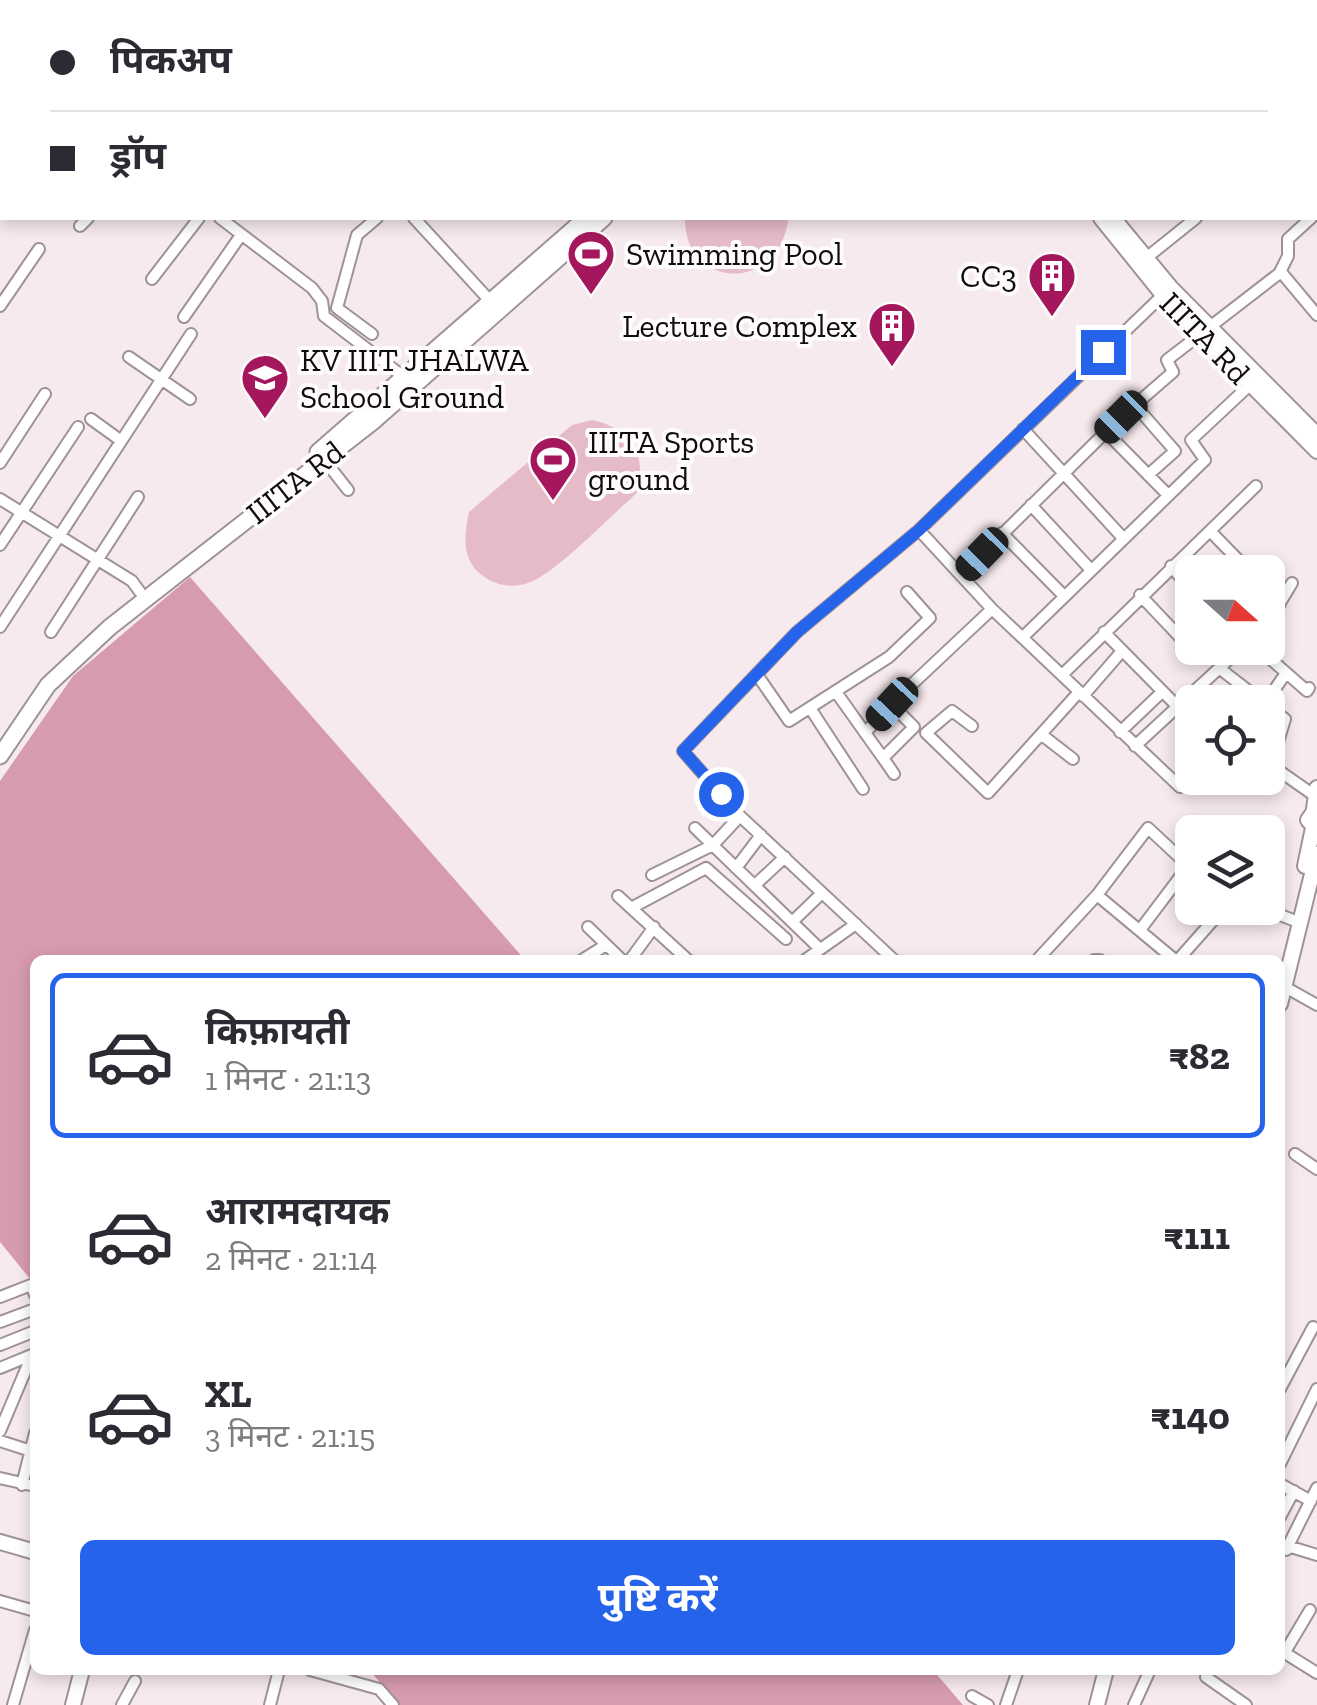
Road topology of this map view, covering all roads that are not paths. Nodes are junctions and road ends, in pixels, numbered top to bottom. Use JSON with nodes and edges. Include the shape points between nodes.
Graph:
{"nodes":[{"id":1,"x":198,"y":220,"type":"edge"},
{"id":2,"x":222,"y":220,"type":"edge"},
{"id":3,"x":375,"y":220,"type":"edge"},
{"id":4,"x":416,"y":220,"type":"edge"},
{"id":5,"x":593,"y":220,"type":"edge"},
{"id":6,"x":1103,"y":220,"type":"edge"},
{"id":7,"x":1116,"y":220,"type":"edge"},
{"id":8,"x":1194,"y":220,"type":"edge"},
{"id":9,"x":1309,"y":220,"type":"edge"},
{"id":10,"x":241,"y":235,"type":"junction"},
{"id":11,"x":38,"y":249,"type":"dead end"},
{"id":12,"x":1145,"y":259,"type":"junction"},
{"id":13,"x":1280,"y":272,"type":"junction"},
{"id":14,"x":152,"y":279,"type":"dead end"},
{"id":15,"x":1167,"y":291,"type":"junction"},
{"id":16,"x":0,"y":306,"type":"edge"},
{"id":17,"x":495,"y":307,"type":"junction"},
{"id":18,"x":1317,"y":315,"type":"edge"},
{"id":19,"x":184,"y":317,"type":"dead end"},
{"id":20,"x":1204,"y":330,"type":"junction"},
{"id":21,"x":191,"y":334,"type":"dead end"},
{"id":22,"x":372,"y":334,"type":"dead end"},
{"id":23,"x":128,"y":357,"type":"dead end"},
{"id":24,"x":160,"y":380,"type":"junction"},
{"id":25,"x":409,"y":382,"type":"junction"},
{"id":26,"x":1254,"y":382,"type":"junction"},
{"id":27,"x":45,"y":394,"type":"dead end"},
{"id":28,"x":190,"y":399,"type":"dead end"},
{"id":29,"x":1121,"y":417,"type":"dead end"},
{"id":30,"x":91,"y":418,"type":"dead end"},
{"id":31,"x":78,"y":427,"type":"dead end"},
{"id":32,"x":1023,"y":429,"type":"junction"},
{"id":33,"x":1106,"y":432,"type":"junction"},
{"id":34,"x":1317,"y":435,"type":"edge"},
{"id":35,"x":120,"y":440,"type":"junction"},
{"id":36,"x":1317,"y":451,"type":"edge"},
{"id":37,"x":321,"y":456,"type":"junction"},
{"id":38,"x":0,"y":464,"type":"edge"},
{"id":39,"x":1063,"y":474,"type":"junction"},
{"id":40,"x":1148,"y":475,"type":"junction"},
{"id":41,"x":1256,"y":486,"type":"dead end"},
{"id":42,"x":348,"y":490,"type":"dead end"},
{"id":43,"x":1168,"y":495,"type":"junction"},
{"id":44,"x":138,"y":497,"type":"dead end"},
{"id":45,"x":0,"y":499,"type":"edge"},
{"id":46,"x":1031,"y":505,"type":"junction"},
{"id":47,"x":22,"y":512,"type":"junction"},
{"id":48,"x":919,"y":530,"type":"junction"},
{"id":49,"x":1210,"y":531,"type":"junction"},
{"id":50,"x":1002,"y":533,"type":"junction"},
{"id":51,"x":58,"y":536,"type":"junction"},
{"id":52,"x":1124,"y":538,"type":"junction"},
{"id":53,"x":0,"y":545,"type":"edge"},
{"id":54,"x":1233,"y":555,"type":"edge"},
{"id":55,"x":97,"y":561,"type":"junction"},
{"id":56,"x":1171,"y":566,"type":"junction"},
{"id":57,"x":1091,"y":570,"type":"junction"},
{"id":58,"x":1175,"y":571,"type":"edge"},
{"id":59,"x":962,"y":574,"type":"junction"},
{"id":60,"x":1292,"y":583,"type":"dead end"},
{"id":61,"x":140,"y":592,"type":"junction"},
{"id":62,"x":907,"y":592,"type":"dead end"},
{"id":63,"x":1285,"y":595,"type":"edge"},
{"id":64,"x":1064,"y":596,"type":"junction"},
{"id":65,"x":1140,"y":596,"type":"junction"},
{"id":66,"x":992,"y":608,"type":"junction"},
{"id":67,"x":107,"y":624,"type":"junction"},
{"id":68,"x":0,"y":627,"type":"edge"},
{"id":69,"x":51,"y":632,"type":"dead end"},
{"id":70,"x":1104,"y":632,"type":"junction"},
{"id":71,"x":1175,"y":632,"type":"edge"},
{"id":72,"x":1023,"y":637,"type":"junction"},
{"id":73,"x":1122,"y":651,"type":"junction"},
{"id":74,"x":1222,"y":665,"type":"edge"},
{"id":75,"x":1277,"y":665,"type":"edge"},
{"id":76,"x":1219,"y":668,"type":"junction"},
{"id":77,"x":1286,"y":673,"type":"junction"},
{"id":78,"x":1062,"y":675,"type":"junction"},
{"id":79,"x":758,"y":676,"type":"junction"},
{"id":80,"x":1200,"y":685,"type":"edge"},
{"id":81,"x":1241,"y":685,"type":"edge"},
{"id":82,"x":1278,"y":685,"type":"edge"},
{"id":83,"x":1309,"y":688,"type":"dead end"},
{"id":84,"x":836,"y":692,"type":"junction"},
{"id":85,"x":1162,"y":692,"type":"junction"},
{"id":86,"x":1081,"y":694,"type":"junction"},
{"id":87,"x":892,"y":704,"type":"junction"},
{"id":88,"x":1175,"y":705,"type":"edge"},
{"id":89,"x":1175,"y":707,"type":"edge"},
{"id":90,"x":810,"y":708,"type":"junction"},
{"id":91,"x":972,"y":726,"type":"dead end"},
{"id":92,"x":865,"y":732,"type":"junction"},
{"id":93,"x":1120,"y":732,"type":"junction"},
{"id":94,"x":1042,"y":735,"type":"junction"},
{"id":95,"x":0,"y":736,"type":"edge"},
{"id":96,"x":1135,"y":746,"type":"junction"},
{"id":97,"x":0,"y":756,"type":"edge"},
{"id":98,"x":883,"y":758,"type":"junction"},
{"id":99,"x":1073,"y":760,"type":"dead end"},
{"id":100,"x":894,"y":774,"type":"dead end"},
{"id":101,"x":1285,"y":776,"type":"edge"},
{"id":102,"x":1175,"y":783,"type":"edge"},
{"id":103,"x":863,"y":789,"type":"dead end"},
{"id":104,"x":1316,"y":800,"type":"edge"},
{"id":105,"x":740,"y":816,"type":"junction"},
{"id":106,"x":694,"y":828,"type":"dead end"},
{"id":107,"x":1315,"y":829,"type":"edge"},
{"id":108,"x":761,"y":834,"type":"junction"},
{"id":109,"x":716,"y":849,"type":"junction"},
{"id":110,"x":1175,"y":853,"type":"edge"},
{"id":111,"x":1317,"y":854,"type":"edge"},
{"id":112,"x":785,"y":857,"type":"junction"},
{"id":113,"x":706,"y":868,"type":"junction"},
{"id":114,"x":736,"y":868,"type":"junction"},
{"id":115,"x":652,"y":876,"type":"dead end"},
{"id":116,"x":755,"y":885,"type":"junction"},
{"id":117,"x":1175,"y":886,"type":"edge"},
{"id":118,"x":822,"y":892,"type":"junction"},
{"id":119,"x":1312,"y":893,"type":"edge"},
{"id":120,"x":1097,"y":895,"type":"junction"},
{"id":121,"x":618,"y":896,"type":"dead end"},
{"id":122,"x":633,"y":907,"type":"junction"},
{"id":123,"x":1285,"y":917,"type":"edge"},
{"id":124,"x":1293,"y":920,"type":"junction"},
{"id":125,"x":792,"y":922,"type":"junction"},
{"id":126,"x":856,"y":924,"type":"junction"},
{"id":127,"x":1209,"y":925,"type":"edge"},
{"id":128,"x":588,"y":927,"type":"dead end"},
{"id":129,"x":654,"y":928,"type":"junction"},
{"id":130,"x":1140,"y":930,"type":"junction"},
{"id":131,"x":786,"y":939,"type":"dead end"},
{"id":132,"x":606,"y":946,"type":"junction"},
{"id":133,"x":820,"y":950,"type":"junction"},
{"id":134,"x":591,"y":955,"type":"edge"},
{"id":135,"x":616,"y":955,"type":"edge"},
{"id":136,"x":634,"y":955,"type":"edge"},
{"id":137,"x":683,"y":955,"type":"edge"},
{"id":138,"x":812,"y":955,"type":"edge"},
{"id":139,"x":889,"y":955,"type":"edge"},
{"id":140,"x":1042,"y":955,"type":"edge"},
{"id":141,"x":1171,"y":955,"type":"edge"},
{"id":142,"x":1182,"y":955,"type":"edge"},
{"id":143,"x":1285,"y":964,"type":"edge"},
{"id":144,"x":1285,"y":972,"type":"edge"},
{"id":145,"x":1285,"y":983,"type":"edge"},
{"id":146,"x":1317,"y":1004,"type":"edge"},
{"id":147,"x":1295,"y":1154,"type":"dead end"},
{"id":148,"x":1317,"y":1169,"type":"edge"},
{"id":149,"x":30,"y":1285,"type":"edge"},
{"id":150,"x":0,"y":1297,"type":"edge"},
{"id":151,"x":30,"y":1310,"type":"edge"},
{"id":152,"x":0,"y":1322,"type":"edge"},
{"id":153,"x":1313,"y":1327,"type":"dead end"},
{"id":154,"x":30,"y":1333,"type":"edge"},
{"id":155,"x":0,"y":1346,"type":"edge"},
{"id":156,"x":30,"y":1355,"type":"edge"},
{"id":157,"x":30,"y":1361,"type":"edge"},
{"id":158,"x":0,"y":1368,"type":"edge"},
{"id":159,"x":1285,"y":1380,"type":"edge"},
{"id":160,"x":1317,"y":1388,"type":"edge"},
{"id":161,"x":0,"y":1430,"type":"edge"},
{"id":162,"x":0,"y":1441,"type":"edge"},
{"id":163,"x":1285,"y":1443,"type":"edge"},
{"id":164,"x":30,"y":1445,"type":"edge"},
{"id":165,"x":28,"y":1450,"type":"junction"},
{"id":166,"x":0,"y":1478,"type":"edge"},
{"id":167,"x":22,"y":1485,"type":"junction"},
{"id":168,"x":30,"y":1486,"type":"edge"},
{"id":169,"x":1285,"y":1486,"type":"edge"},
{"id":170,"x":1317,"y":1488,"type":"edge"},
{"id":171,"x":1294,"y":1491,"type":"junction"},
{"id":172,"x":1311,"y":1501,"type":"junction"},
{"id":173,"x":1285,"y":1508,"type":"edge"},
{"id":174,"x":0,"y":1542,"type":"edge"},
{"id":175,"x":30,"y":1551,"type":"edge"},
{"id":176,"x":1317,"y":1556,"type":"edge"},
{"id":177,"x":0,"y":1601,"type":"edge"},
{"id":178,"x":30,"y":1610,"type":"edge"},
{"id":179,"x":1310,"y":1610,"type":"dead end"},
{"id":180,"x":30,"y":1647,"type":"edge"},
{"id":181,"x":1285,"y":1647,"type":"edge"},
{"id":182,"x":1285,"y":1653,"type":"edge"},
{"id":183,"x":1317,"y":1673,"type":"edge"},
{"id":184,"x":81,"y":1675,"type":"edge"},
{"id":185,"x":278,"y":1675,"type":"edge"},
{"id":186,"x":328,"y":1675,"type":"edge"},
{"id":187,"x":1016,"y":1675,"type":"edge"},
{"id":188,"x":1097,"y":1675,"type":"edge"},
{"id":189,"x":1105,"y":1675,"type":"edge"},
{"id":190,"x":1148,"y":1675,"type":"edge"},
{"id":191,"x":1208,"y":1675,"type":"edge"},
{"id":192,"x":135,"y":1681,"type":"dead end"},
{"id":193,"x":379,"y":1689,"type":"junction"},
{"id":194,"x":972,"y":1696,"type":"dead end"},
{"id":195,"x":13,"y":1705,"type":"edge"},
{"id":196,"x":72,"y":1705,"type":"edge"},
{"id":197,"x":122,"y":1705,"type":"edge"},
{"id":198,"x":270,"y":1705,"type":"edge"},
{"id":199,"x":373,"y":1705,"type":"edge"},
{"id":200,"x":393,"y":1705,"type":"edge"},
{"id":201,"x":988,"y":1705,"type":"edge"},
{"id":202,"x":1006,"y":1705,"type":"edge"},
{"id":203,"x":1089,"y":1705,"type":"edge"},
{"id":204,"x":1097,"y":1705,"type":"edge"},
{"id":205,"x":1134,"y":1705,"type":"edge"},
{"id":206,"x":1244,"y":1705,"type":"edge"}],
"edges":[{"from":1,"to":14,"type":"street"},
{"from":2,"to":10,"type":"street"},
{"from":3,"to":22,"type":"street","via":[[358,235],[337,308]]},
{"from":4,"to":17,"type":"street"},
{"from":5,"to":17,"type":"main road","name":"IIITA Rd"},
{"from":6,"to":15,"type":"main road","name":"IIITA Rd"},
{"from":7,"to":12,"type":"main road","name":"IIITA Rd"},
{"from":8,"to":12,"type":"street"},
{"from":9,"to":13,"type":"street","via":[[1288,239]]},
{"from":10,"to":19,"type":"street"},
{"from":10,"to":25,"type":"street","via":[[312,288],[324,316]]},
{"from":11,"to":16,"type":"street"},
{"from":12,"to":15,"type":"main road","name":"IIITA Rd"},
{"from":13,"to":18,"type":"street"},
{"from":13,"to":20,"type":"street"},
{"from":15,"to":20,"type":"main road","name":"IIITA Rd"},
{"from":15,"to":32,"type":"street"},
{"from":17,"to":25,"type":"main road","name":"IIITA Rd"},
{"from":20,"to":26,"type":"main road","name":"IIITA Rd"},
{"from":20,"to":40,"type":"street","via":[[1167,360],[1173,372],[1135,405],[1175,451]]},
{"from":21,"to":24,"type":"street"},
{"from":23,"to":24,"type":"street"},
{"from":24,"to":28,"type":"street"},
{"from":24,"to":35,"type":"street"},
{"from":25,"to":37,"type":"main road","name":"IIITA Rd"},
{"from":26,"to":34,"type":"main road","name":"IIITA Rd"},
{"from":26,"to":36,"type":"main road","name":"IIITA Rd"},
{"from":26,"to":43,"type":"street","via":[[1191,440],[1205,460]]},
{"from":27,"to":38,"type":"street"},
{"from":29,"to":33,"type":"street"},
{"from":30,"to":35,"type":"street"},
{"from":31,"to":47,"type":"street"},
{"from":32,"to":39,"type":"street"},
{"from":32,"to":48,"type":"street"},
{"from":33,"to":39,"type":"street"},
{"from":33,"to":40,"type":"street"},
{"from":35,"to":51,"type":"street"},
{"from":37,"to":42,"type":"street"},
{"from":37,"to":61,"type":"main road","name":"IIITA Rd"},
{"from":37,"to":67,"type":"main road","name":"IIITA Rd"},
{"from":39,"to":46,"type":"street"},
{"from":39,"to":52,"type":"street"},
{"from":40,"to":43,"type":"street"},
{"from":41,"to":49,"type":"street"},
{"from":43,"to":52,"type":"street"},
{"from":44,"to":55,"type":"street"},
{"from":45,"to":47,"type":"street"},
{"from":46,"to":50,"type":"street"},
{"from":46,"to":57,"type":"street"},
{"from":47,"to":51,"type":"street"},
{"from":47,"to":53,"type":"street"},
{"from":48,"to":59,"type":"street"},
{"from":48,"to":79,"type":"street","via":[[797,632]]},
{"from":49,"to":54,"type":"street"},
{"from":49,"to":56,"type":"street"},
{"from":50,"to":59,"type":"street"},
{"from":50,"to":64,"type":"street"},
{"from":51,"to":55,"type":"street"},
{"from":51,"to":68,"type":"street"},
{"from":52,"to":57,"type":"street"},
{"from":55,"to":61,"type":"street"},
{"from":55,"to":69,"type":"street"},
{"from":56,"to":58,"type":"street"},
{"from":56,"to":65,"type":"street"},
{"from":57,"to":64,"type":"street"},
{"from":59,"to":66,"type":"street"},
{"from":60,"to":63,"type":"street"},
{"from":61,"to":67,"type":"main road","name":"IIITA Rd"},
{"from":62,"to":84,"type":"street","via":[[930,618]]},
{"from":64,"to":72,"type":"street"},
{"from":65,"to":70,"type":"street"},
{"from":65,"to":71,"type":"street"},
{"from":66,"to":72,"type":"street"},
{"from":66,"to":87,"type":"street"},
{"from":67,"to":95,"type":"main road","name":"IIITA Rd","via":[[43,677]]},
{"from":67,"to":97,"type":"main road","name":"IIITA Rd","via":[[48,685]]},
{"from":70,"to":73,"type":"street"},
{"from":70,"to":78,"type":"street"},
{"from":72,"to":78,"type":"street"},
{"from":73,"to":85,"type":"street"},
{"from":73,"to":86,"type":"street"},
{"from":74,"to":76,"type":"street"},
{"from":75,"to":77,"type":"street"},
{"from":76,"to":80,"type":"street"},
{"from":76,"to":81,"type":"street"},
{"from":77,"to":82,"type":"street"},
{"from":77,"to":83,"type":"street"},
{"from":78,"to":86,"type":"street"},
{"from":79,"to":90,"type":"street","via":[[789,721]]},
{"from":79,"to":105,"type":"street","via":[[683,751]]},
{"from":84,"to":90,"type":"street"},
{"from":84,"to":92,"type":"street"},
{"from":85,"to":88,"type":"street"},
{"from":85,"to":93,"type":"street"},
{"from":86,"to":93,"type":"street"},
{"from":86,"to":94,"type":"street"},
{"from":87,"to":92,"type":"street"},
{"from":87,"to":98,"type":"street","via":[[914,728]]},
{"from":89,"to":96,"type":"street"},
{"from":90,"to":103,"type":"street"},
{"from":91,"to":94,"type":"street","via":[[952,710],[926,733],[988,792]]},
{"from":92,"to":98,"type":"street"},
{"from":93,"to":96,"type":"street"},
{"from":94,"to":99,"type":"street"},
{"from":96,"to":102,"type":"street"},
{"from":98,"to":100,"type":"street"},
{"from":101,"to":104,"type":"street"},
{"from":104,"to":107,"type":"main road","via":[[1308,816]]},
{"from":105,"to":108,"type":"street"},
{"from":105,"to":109,"type":"street"},
{"from":106,"to":109,"type":"street"},
{"from":107,"to":124,"type":"main road"},
{"from":108,"to":112,"type":"street"},
{"from":108,"to":114,"type":"street"},
{"from":109,"to":113,"type":"street"},
{"from":109,"to":114,"type":"street"},
{"from":109,"to":115,"type":"street"},
{"from":110,"to":120,"type":"street","via":[[1148,828]]},
{"from":111,"to":119,"type":"main road"},
{"from":112,"to":116,"type":"street"},
{"from":112,"to":118,"type":"street"},
{"from":113,"to":122,"type":"street"},
{"from":113,"to":131,"type":"street"},
{"from":114,"to":116,"type":"street"},
{"from":116,"to":125,"type":"street"},
{"from":117,"to":130,"type":"street"},
{"from":118,"to":125,"type":"street"},
{"from":118,"to":126,"type":"street"},
{"from":119,"to":144,"type":"main road"},
{"from":120,"to":130,"type":"street"},
{"from":120,"to":140,"type":"street"},
{"from":121,"to":122,"type":"street"},
{"from":122,"to":129,"type":"street"},
{"from":123,"to":124,"type":"street"},
{"from":124,"to":143,"type":"main road"},
{"from":125,"to":133,"type":"street"},
{"from":126,"to":133,"type":"street"},
{"from":126,"to":139,"type":"street"},
{"from":127,"to":142,"type":"street"},
{"from":128,"to":132,"type":"street"},
{"from":129,"to":136,"type":"street"},
{"from":129,"to":137,"type":"street"},
{"from":130,"to":141,"type":"street"},
{"from":132,"to":134,"type":"street"},
{"from":132,"to":135,"type":"street"},
{"from":133,"to":138,"type":"street"},
{"from":145,"to":146,"type":"street"},
{"from":147,"to":148,"type":"street"},
{"from":149,"to":150,"type":"street"},
{"from":151,"to":152,"type":"street"},
{"from":153,"to":159,"type":"street"},
{"from":154,"to":155,"type":"street"},
{"from":156,"to":158,"type":"street"},
{"from":157,"to":161,"type":"street"},
{"from":160,"to":163,"type":"street"},
{"from":162,"to":165,"type":"street"},
{"from":164,"to":165,"type":"street"},
{"from":165,"to":167,"type":"street"},
{"from":166,"to":167,"type":"street"},
{"from":167,"to":168,"type":"street"},
{"from":169,"to":171,"type":"street"},
{"from":170,"to":172,"type":"street"},
{"from":171,"to":172,"type":"street"},
{"from":171,"to":173,"type":"street"},
{"from":172,"to":176,"type":"street","via":[[1286,1550]]},
{"from":174,"to":175,"type":"main road"},
{"from":177,"to":178,"type":"street"},
{"from":179,"to":181,"type":"street"},
{"from":180,"to":195,"type":"street"},
{"from":182,"to":183,"type":"street"},
{"from":184,"to":196,"type":"main road"},
{"from":185,"to":198,"type":"street"},
{"from":186,"to":193,"type":"street"},
{"from":187,"to":202,"type":"street"},
{"from":188,"to":203,"type":"main road"},
{"from":189,"to":204,"type":"main road"},
{"from":190,"to":205,"type":"street"},
{"from":191,"to":206,"type":"street"},
{"from":192,"to":197,"type":"street"},
{"from":193,"to":199,"type":"street"},
{"from":193,"to":200,"type":"street"},
{"from":194,"to":201,"type":"street"}]}
